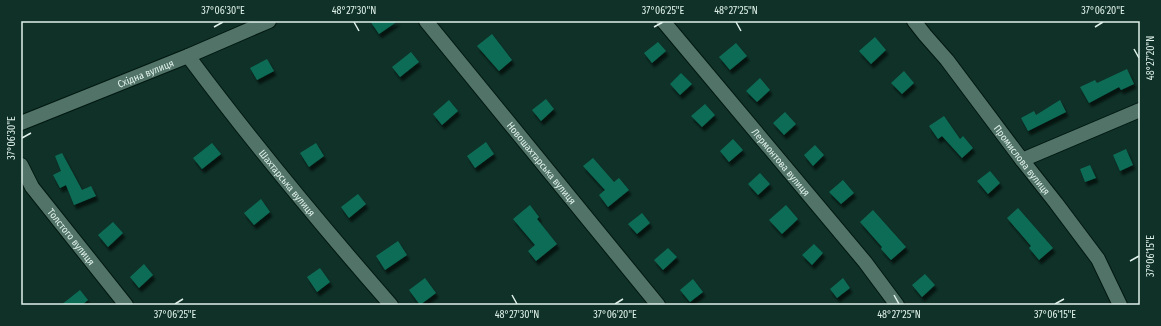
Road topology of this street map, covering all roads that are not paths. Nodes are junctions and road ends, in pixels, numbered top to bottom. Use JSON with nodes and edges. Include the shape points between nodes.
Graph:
{"nodes":[{"id":1,"x":269,"y":21,"type":"edge"},
{"id":2,"x":426,"y":21,"type":"edge"},
{"id":3,"x":662,"y":21,"type":"edge"},
{"id":4,"x":914,"y":21,"type":"edge"},
{"id":5,"x":188,"y":56,"type":"junction"},
{"id":6,"x":1140,"y":110,"type":"edge"},
{"id":7,"x":21,"y":123,"type":"edge"},
{"id":8,"x":1022,"y":160,"type":"junction"},
{"id":9,"x":21,"y":165,"type":"edge"},
{"id":10,"x":126,"y":305,"type":"edge"},
{"id":11,"x":392,"y":305,"type":"edge"},
{"id":12,"x":658,"y":305,"type":"edge"},
{"id":13,"x":897,"y":305,"type":"edge"},
{"id":14,"x":1120,"y":305,"type":"edge"}],
"edges":[{"from":1,"to":5,"type":"street","name":"Східна вулиця"},
{"from":2,"to":12,"type":"street","name":"Новошахтарська вулиця"},
{"from":3,"to":13,"type":"street","name":"Лермонтова вулиця","via":[[865,262]]},
{"from":4,"to":8,"type":"street","name":"Промислова вулиця","via":[[947,60]]},
{"from":5,"to":7,"type":"street","name":"Східна вулиця"},
{"from":5,"to":11,"type":"street","name":"Шахтарська вулиця","via":[[327,231]]},
{"from":6,"to":8,"type":"street"},
{"from":8,"to":14,"type":"street","name":"Промислова вулиця","via":[[1098,260]]},
{"from":9,"to":10,"type":"street","name":"Толстого вулиця","via":[[32,187]]}]}
